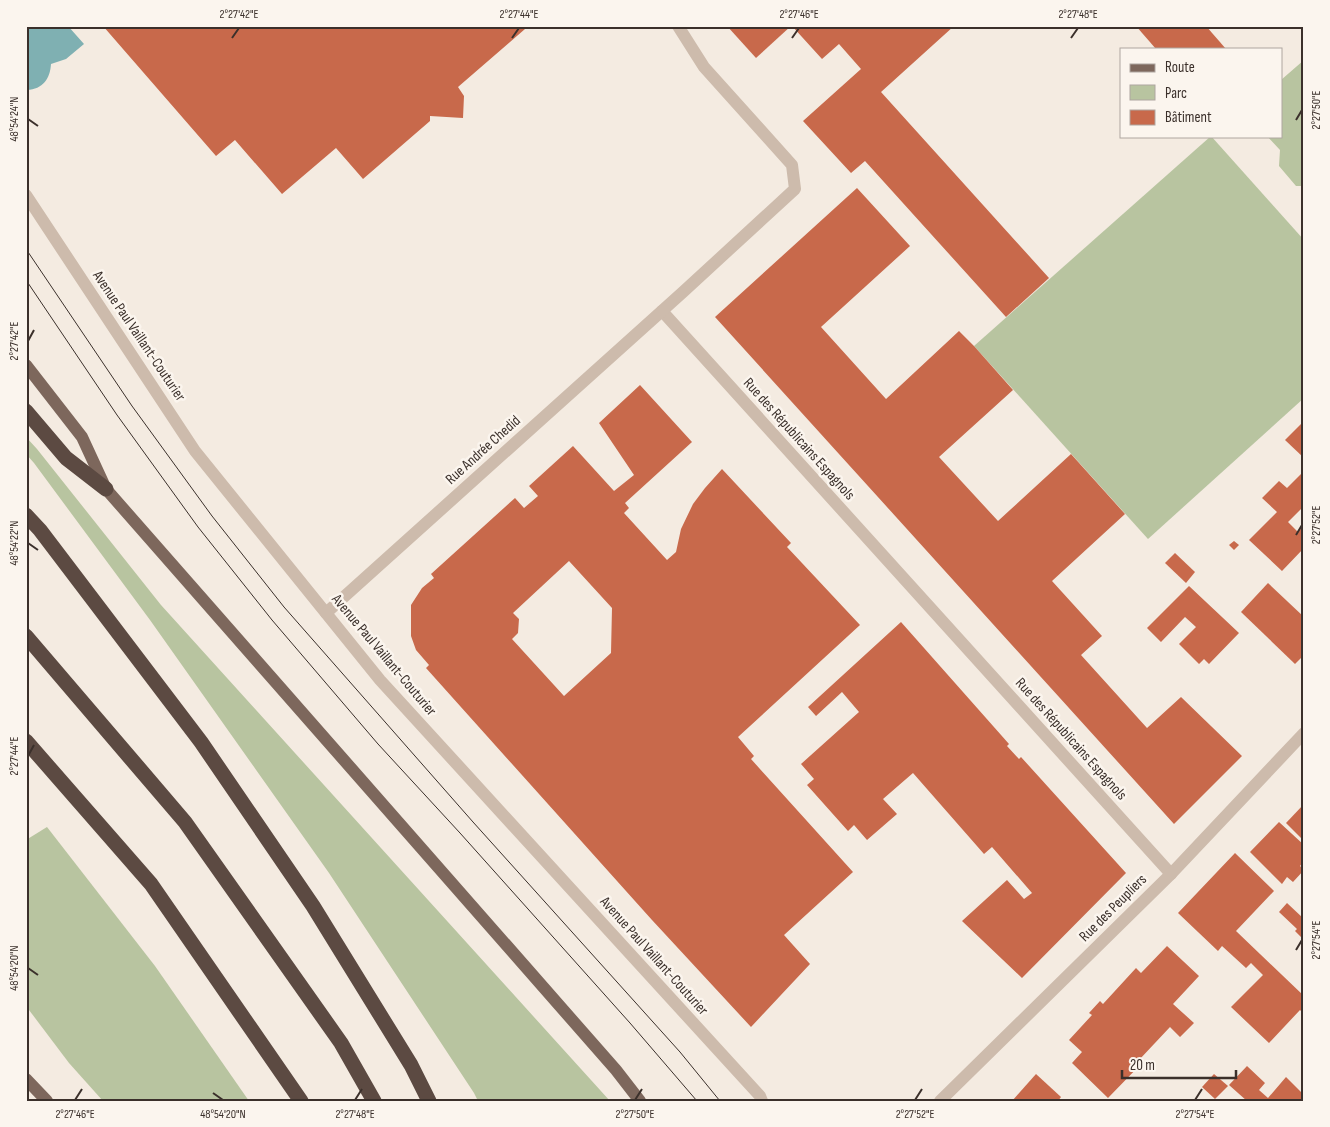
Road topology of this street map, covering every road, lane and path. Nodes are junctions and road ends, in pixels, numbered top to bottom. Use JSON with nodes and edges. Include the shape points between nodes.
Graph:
{"nodes":[{"id":1,"x":678,"y":26,"type":"edge"},
{"id":2,"x":26,"y":196,"type":"edge"},
{"id":3,"x":662,"y":311,"type":"junction"},
{"id":4,"x":26,"y":365,"type":"edge"},
{"id":5,"x":26,"y":411,"type":"edge"},
{"id":6,"x":106,"y":489,"type":"junction"},
{"id":7,"x":26,"y":514,"type":"edge"},
{"id":8,"x":326,"y":613,"type":"junction"},
{"id":9,"x":26,"y":636,"type":"edge"},
{"id":10,"x":1304,"y":733,"type":"edge"},
{"id":11,"x":26,"y":741,"type":"edge"},
{"id":12,"x":1171,"y":874,"type":"junction"},
{"id":13,"x":26,"y":1080,"type":"edge"},
{"id":14,"x":47,"y":1101,"type":"edge"},
{"id":15,"x":301,"y":1101,"type":"edge"},
{"id":16,"x":374,"y":1101,"type":"edge"},
{"id":17,"x":429,"y":1101,"type":"edge"},
{"id":18,"x":640,"y":1101,"type":"edge"},
{"id":19,"x":762,"y":1101,"type":"edge"},
{"id":20,"x":940,"y":1101,"type":"edge"}],
"edges":[{"from":1,"to":3,"type":"street","via":[[704,67],[792,165],[795,190]]},
{"from":2,"to":8,"type":"street","name":"Avenue Paul Vaillant-Couturier","via":[[195,450]]},
{"from":3,"to":8,"type":"street","name":"Rue Andrée Chedid"},
{"from":3,"to":12,"type":"street","name":"Rue des Républicains Espagnols"},
{"from":4,"to":6,"type":"main road","via":[[82,437]]},
{"from":5,"to":6,"type":"highway","via":[[66,458]]},
{"from":6,"to":18,"type":"main road"},
{"from":7,"to":17,"type":"highway","via":[[201,742],[313,906],[411,1065]]},
{"from":8,"to":19,"type":"street","name":"Avenue Paul Vaillant-Couturier","via":[[380,680]]},
{"from":9,"to":16,"type":"highway","via":[[185,822],[341,1044]]},
{"from":10,"to":12,"type":"street","name":"Rue des Peupliers"},
{"from":11,"to":15,"type":"highway","via":[[151,884]]},
{"from":12,"to":20,"type":"street","name":"Rue des Peupliers"},
{"from":13,"to":14,"type":"main road"}]}
